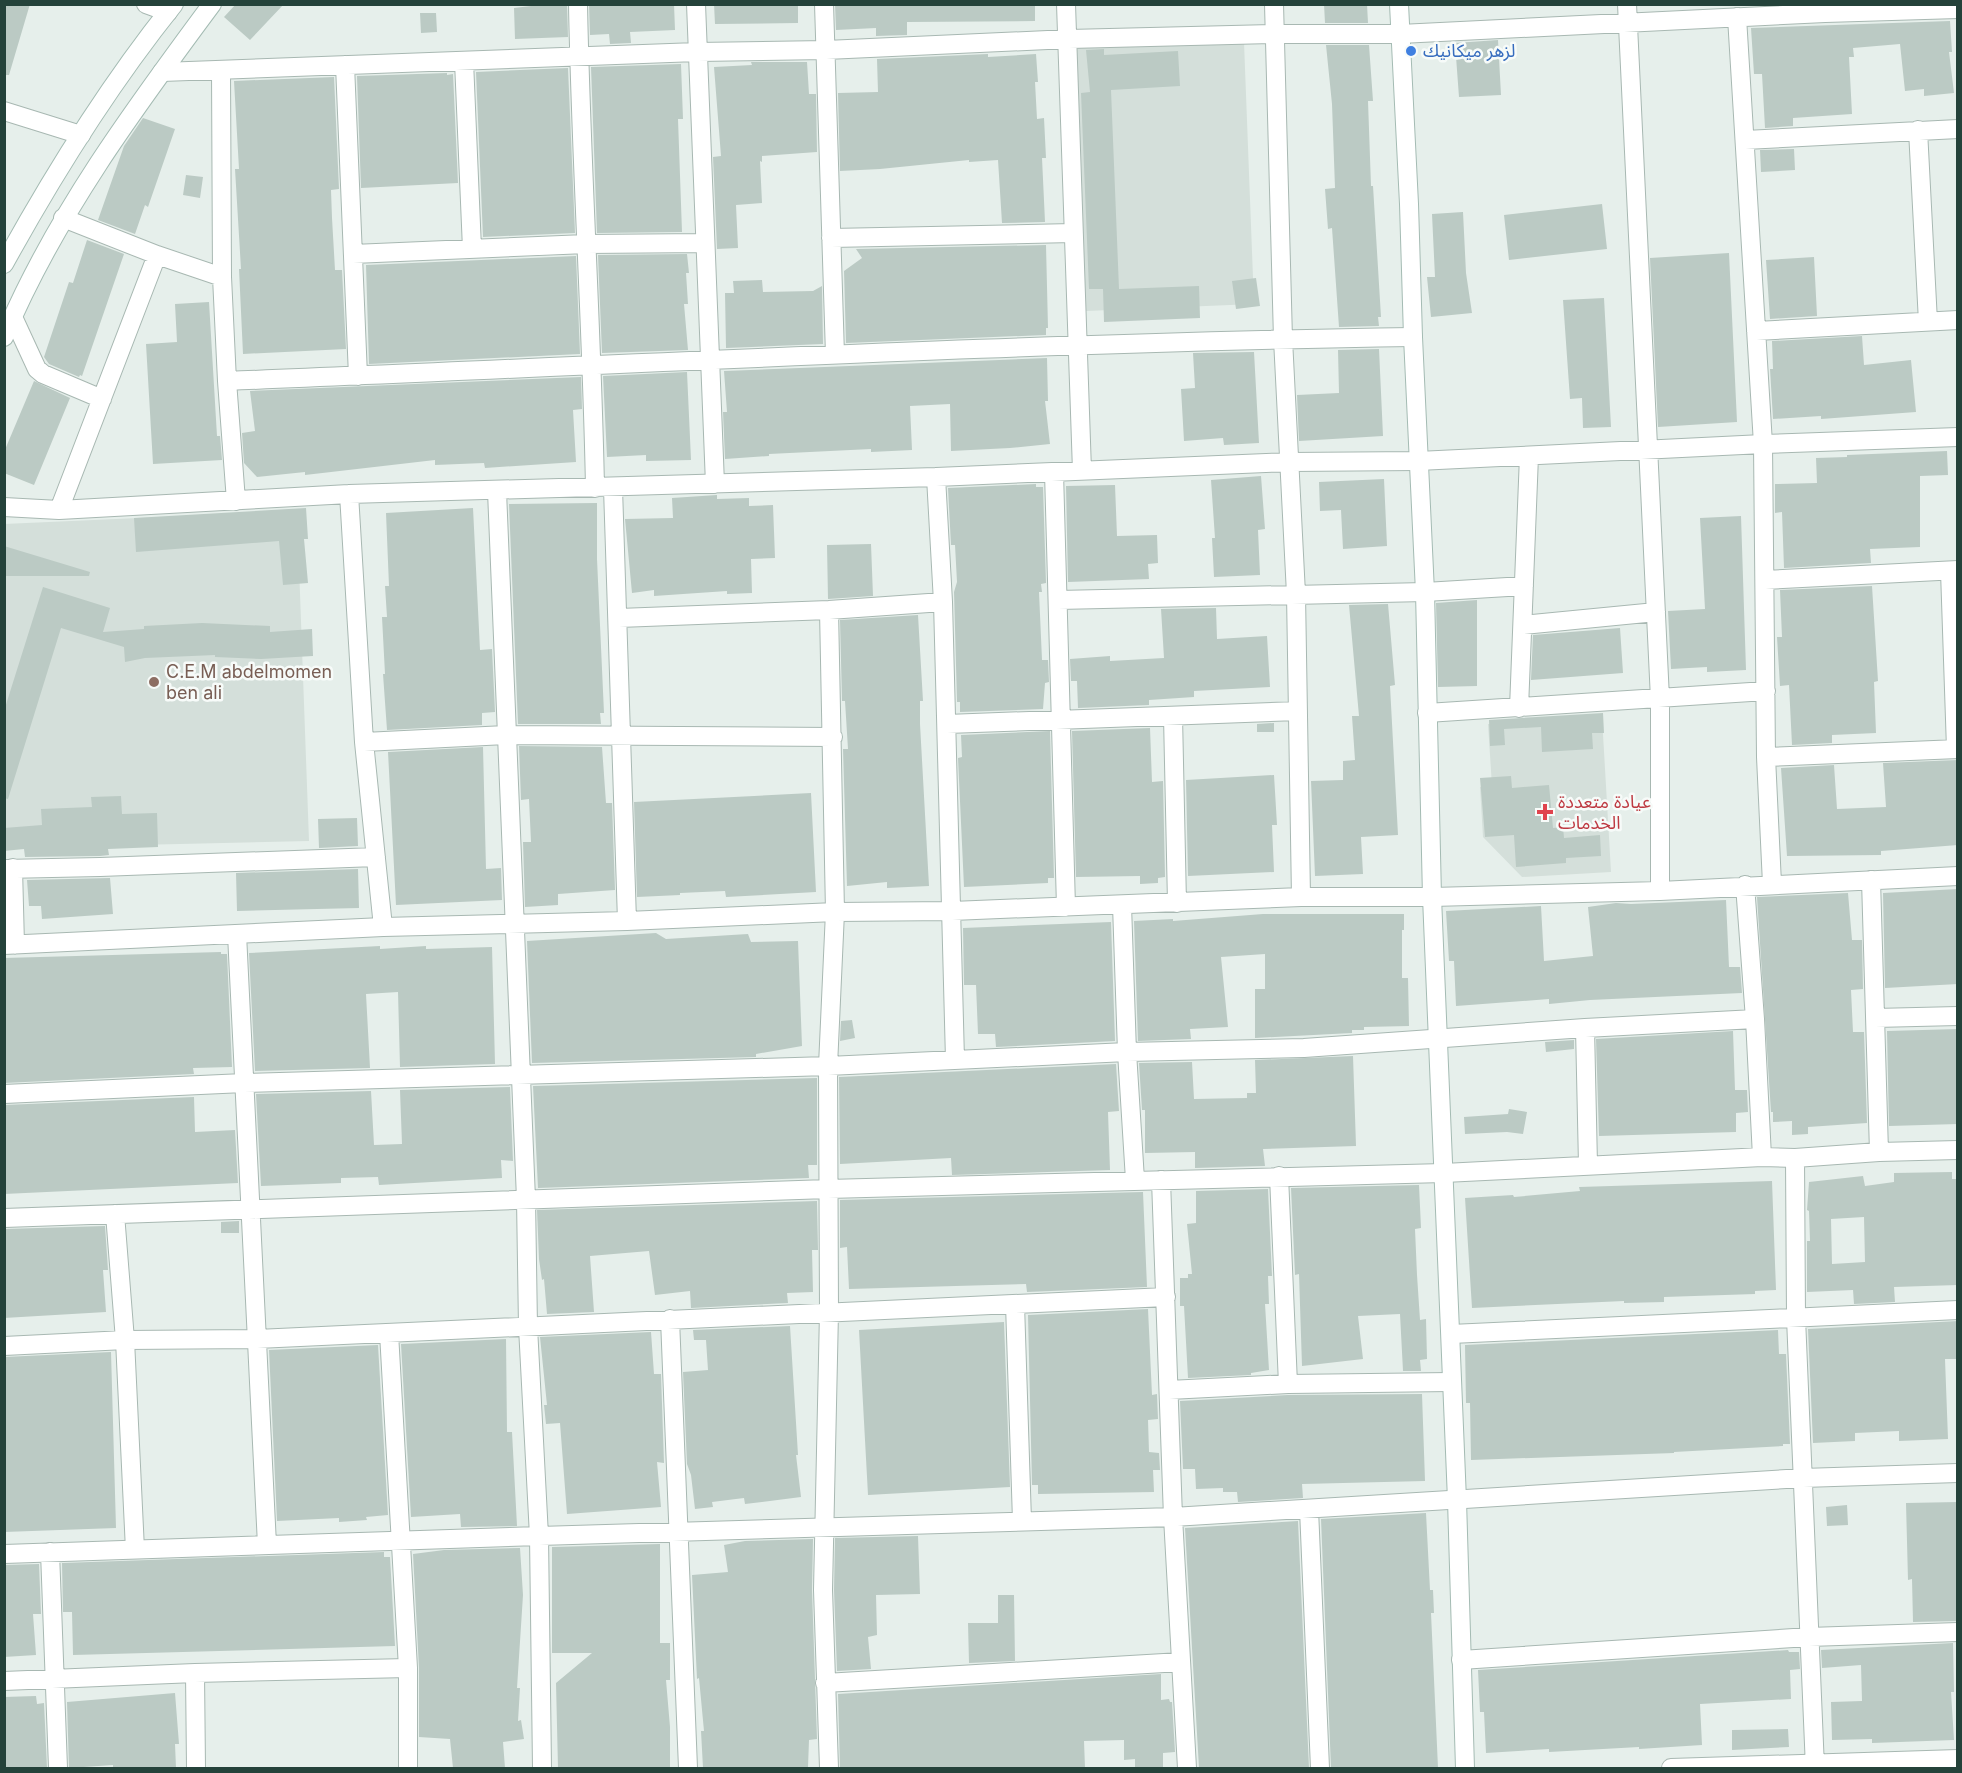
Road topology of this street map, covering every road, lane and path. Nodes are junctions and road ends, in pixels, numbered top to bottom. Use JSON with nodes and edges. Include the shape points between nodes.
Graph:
{"nodes":[{"id":1,"x":146,"y":4,"type":"edge"},
{"id":2,"x":212,"y":4,"type":"edge"},
{"id":3,"x":578,"y":4,"type":"edge"},
{"id":4,"x":696,"y":4,"type":"edge"},
{"id":5,"x":824,"y":4,"type":"edge"},
{"id":6,"x":1066,"y":4,"type":"edge"},
{"id":7,"x":1274,"y":4,"type":"edge"},
{"id":8,"x":1399,"y":4,"type":"edge"},
{"id":9,"x":1952,"y":7,"type":"edge"},
{"id":10,"x":171,"y":8,"type":"edge"},
{"id":11,"x":1825,"y":9,"type":"edge"},
{"id":12,"x":1627,"y":14,"type":"edge"},
{"id":13,"x":1737,"y":17,"type":"junction"},
{"id":14,"x":1275,"y":34,"type":"junction"},
{"id":15,"x":1400,"y":34,"type":"junction"},
{"id":16,"x":1068,"y":39,"type":"junction"},
{"id":17,"x":826,"y":50,"type":"junction"},
{"id":18,"x":697,"y":52,"type":"junction"},
{"id":19,"x":579,"y":56,"type":"junction"},
{"id":20,"x":464,"y":61,"type":"junction"},
{"id":21,"x":345,"y":65,"type":"junction"},
{"id":22,"x":221,"y":70,"type":"junction"},
{"id":23,"x":162,"y":72,"type":"junction"},
{"id":24,"x":4,"y":111,"type":"edge"},
{"id":25,"x":1958,"y":129,"type":"edge"},
{"id":26,"x":1918,"y":130,"type":"junction"},
{"id":27,"x":81,"y":135,"type":"junction"},
{"id":28,"x":1745,"y":140,"type":"junction"},
{"id":29,"x":63,"y":218,"type":"junction"},
{"id":30,"x":1073,"y":232,"type":"junction"},
{"id":31,"x":831,"y":238,"type":"junction"},
{"id":32,"x":705,"y":243,"type":"junction"},
{"id":33,"x":586,"y":244,"type":"junction"},
{"id":34,"x":472,"y":249,"type":"junction"},
{"id":35,"x":353,"y":254,"type":"junction"},
{"id":36,"x":157,"y":255,"type":"junction"},
{"id":37,"x":4,"y":264,"type":"edge"},
{"id":38,"x":222,"y":277,"type":"junction"},
{"id":39,"x":13,"y":317,"type":"junction"},
{"id":40,"x":1958,"y":320,"type":"edge"},
{"id":41,"x":1928,"y":322,"type":"junction"},
{"id":42,"x":1756,"y":331,"type":"junction"},
{"id":43,"x":4,"y":337,"type":"edge"},
{"id":44,"x":1413,"y":337,"type":"junction"},
{"id":45,"x":1283,"y":339,"type":"junction"},
{"id":46,"x":1077,"y":346,"type":"junction"},
{"id":47,"x":835,"y":355,"type":"junction"},
{"id":48,"x":710,"y":361,"type":"junction"},
{"id":49,"x":593,"y":366,"type":"junction"},
{"id":50,"x":358,"y":376,"type":"junction"},
{"id":51,"x":227,"y":381,"type":"junction"},
{"id":52,"x":102,"y":399,"type":"junction"},
{"id":53,"x":1958,"y":437,"type":"edge"},
{"id":54,"x":1763,"y":444,"type":"junction"},
{"id":55,"x":1648,"y":451,"type":"junction"},
{"id":56,"x":1529,"y":456,"type":"junction"},
{"id":57,"x":1418,"y":461,"type":"junction"},
{"id":58,"x":1289,"y":462,"type":"junction"},
{"id":59,"x":1082,"y":471,"type":"junction"},
{"id":60,"x":1054,"y":472,"type":"junction"},
{"id":61,"x":936,"y":477,"type":"junction"},
{"id":62,"x":715,"y":484,"type":"junction"},
{"id":63,"x":595,"y":488,"type":"junction"},
{"id":64,"x":614,"y":488,"type":"junction"},
{"id":65,"x":497,"y":491,"type":"junction"},
{"id":66,"x":349,"y":494,"type":"junction"},
{"id":67,"x":237,"y":501,"type":"junction"},
{"id":68,"x":4,"y":507,"type":"edge"},
{"id":69,"x":60,"y":510,"type":"junction"},
{"id":70,"x":1954,"y":570,"type":"edge"},
{"id":71,"x":1765,"y":580,"type":"junction"},
{"id":72,"x":1524,"y":586,"type":"junction"},
{"id":73,"x":1425,"y":592,"type":"junction"},
{"id":74,"x":1296,"y":594,"type":"junction"},
{"id":75,"x":1058,"y":600,"type":"junction"},
{"id":76,"x":943,"y":602,"type":"junction"},
{"id":77,"x":829,"y":610,"type":"junction"},
{"id":78,"x":1656,"y":612,"type":"junction"},
{"id":79,"x":619,"y":618,"type":"junction"},
{"id":80,"x":1523,"y":625,"type":"junction"},
{"id":81,"x":1766,"y":691,"type":"junction"},
{"id":82,"x":1660,"y":699,"type":"junction"},
{"id":83,"x":1519,"y":708,"type":"junction"},
{"id":84,"x":1298,"y":711,"type":"junction"},
{"id":85,"x":1427,"y":713,"type":"junction"},
{"id":86,"x":1173,"y":716,"type":"junction"},
{"id":87,"x":1062,"y":720,"type":"junction"},
{"id":88,"x":947,"y":724,"type":"junction"},
{"id":89,"x":506,"y":735,"type":"junction"},
{"id":90,"x":623,"y":736,"type":"junction"},
{"id":91,"x":833,"y":737,"type":"junction"},
{"id":92,"x":364,"y":742,"type":"junction"},
{"id":93,"x":1957,"y":749,"type":"edge"},
{"id":94,"x":1766,"y":757,"type":"junction"},
{"id":95,"x":376,"y":857,"type":"junction"},
{"id":96,"x":9,"y":868,"type":"edge"},
{"id":97,"x":1958,"y":876,"type":"edge"},
{"id":98,"x":1871,"y":880,"type":"junction"},
{"id":99,"x":1772,"y":884,"type":"junction"},
{"id":100,"x":1745,"y":885,"type":"junction"},
{"id":101,"x":1660,"y":891,"type":"junction"},
{"id":102,"x":1301,"y":897,"type":"junction"},
{"id":103,"x":1432,"y":897,"type":"junction"},
{"id":104,"x":1177,"y":903,"type":"junction"},
{"id":105,"x":1122,"y":905,"type":"junction"},
{"id":106,"x":1066,"y":907,"type":"junction"},
{"id":107,"x":952,"y":911,"type":"junction"},
{"id":108,"x":835,"y":912,"type":"junction"},
{"id":109,"x":627,"y":921,"type":"junction"},
{"id":110,"x":514,"y":925,"type":"junction"},
{"id":111,"x":383,"y":927,"type":"junction"},
{"id":112,"x":237,"y":934,"type":"junction"},
{"id":113,"x":10,"y":945,"type":"edge"},
{"id":114,"x":1958,"y":1016,"type":"edge"},
{"id":115,"x":1875,"y":1018,"type":"junction"},
{"id":116,"x":1755,"y":1019,"type":"junction"},
{"id":117,"x":1585,"y":1028,"type":"junction"},
{"id":118,"x":1438,"y":1039,"type":"junction"},
{"id":119,"x":1127,"y":1052,"type":"junction"},
{"id":120,"x":955,"y":1060,"type":"junction"},
{"id":121,"x":828,"y":1066,"type":"junction"},
{"id":122,"x":521,"y":1074,"type":"junction"},
{"id":123,"x":244,"y":1083,"type":"junction"},
{"id":124,"x":4,"y":1094,"type":"edge"},
{"id":125,"x":1958,"y":1150,"type":"edge"},
{"id":126,"x":1879,"y":1152,"type":"junction"},
{"id":127,"x":1762,"y":1157,"type":"junction"},
{"id":128,"x":1795,"y":1158,"type":"junction"},
{"id":129,"x":1588,"y":1165,"type":"junction"},
{"id":130,"x":1444,"y":1173,"type":"junction"},
{"id":131,"x":1279,"y":1176,"type":"junction"},
{"id":132,"x":1135,"y":1180,"type":"junction"},
{"id":133,"x":1161,"y":1180,"type":"junction"},
{"id":134,"x":828,"y":1189,"type":"junction"},
{"id":135,"x":526,"y":1199,"type":"junction"},
{"id":136,"x":250,"y":1209,"type":"junction"},
{"id":137,"x":115,"y":1214,"type":"junction"},
{"id":138,"x":4,"y":1218,"type":"edge"},
{"id":139,"x":1166,"y":1297,"type":"junction"},
{"id":140,"x":1015,"y":1304,"type":"junction"},
{"id":141,"x":1958,"y":1310,"type":"edge"},
{"id":142,"x":829,"y":1312,"type":"junction"},
{"id":143,"x":1796,"y":1318,"type":"junction"},
{"id":144,"x":670,"y":1319,"type":"junction"},
{"id":145,"x":528,"y":1327,"type":"junction"},
{"id":146,"x":389,"y":1333,"type":"junction"},
{"id":147,"x":1451,"y":1334,"type":"junction"},
{"id":148,"x":257,"y":1339,"type":"junction"},
{"id":149,"x":125,"y":1340,"type":"junction"},
{"id":150,"x":4,"y":1346,"type":"edge"},
{"id":151,"x":1451,"y":1382,"type":"junction"},
{"id":152,"x":1288,"y":1384,"type":"junction"},
{"id":153,"x":1169,"y":1390,"type":"junction"},
{"id":154,"x":1958,"y":1473,"type":"edge"},
{"id":155,"x":1803,"y":1478,"type":"junction"},
{"id":156,"x":1457,"y":1500,"type":"junction"},
{"id":157,"x":1309,"y":1509,"type":"junction"},
{"id":158,"x":1173,"y":1517,"type":"junction"},
{"id":159,"x":1022,"y":1521,"type":"junction"},
{"id":160,"x":826,"y":1527,"type":"junction"},
{"id":161,"x":679,"y":1532,"type":"junction"},
{"id":162,"x":539,"y":1536,"type":"junction"},
{"id":163,"x":402,"y":1541,"type":"junction"},
{"id":164,"x":267,"y":1545,"type":"junction"},
{"id":165,"x":135,"y":1550,"type":"junction"},
{"id":166,"x":50,"y":1552,"type":"junction"},
{"id":167,"x":4,"y":1554,"type":"edge"},
{"id":168,"x":1958,"y":1632,"type":"edge"},
{"id":169,"x":1809,"y":1637,"type":"junction"},
{"id":170,"x":1461,"y":1660,"type":"junction"},
{"id":171,"x":1182,"y":1662,"type":"junction"},
{"id":172,"x":408,"y":1668,"type":"junction"},
{"id":173,"x":195,"y":1673,"type":"junction"},
{"id":174,"x":54,"y":1678,"type":"junction"},
{"id":175,"x":4,"y":1681,"type":"edge"},
{"id":176,"x":825,"y":1683,"type":"junction"},
{"id":177,"x":1958,"y":1759,"type":"edge"},
{"id":178,"x":1815,"y":1766,"type":"edge"},
{"id":179,"x":58,"y":1768,"type":"edge"},
{"id":180,"x":196,"y":1768,"type":"edge"},
{"id":181,"x":408,"y":1768,"type":"edge"},
{"id":182,"x":542,"y":1768,"type":"edge"},
{"id":183,"x":688,"y":1768,"type":"edge"},
{"id":184,"x":829,"y":1768,"type":"edge"},
{"id":185,"x":1188,"y":1768,"type":"edge"},
{"id":186,"x":1320,"y":1768,"type":"edge"},
{"id":187,"x":1466,"y":1768,"type":"edge"},
{"id":188,"x":1671,"y":1768,"type":"edge"}],
"edges":[{"from":1,"to":10,"type":"street"},
{"from":2,"to":23,"type":"street"},
{"from":3,"to":19,"type":"street"},
{"from":4,"to":18,"type":"street"},
{"from":5,"to":17,"type":"street"},
{"from":6,"to":16,"type":"street"},
{"from":7,"to":14,"type":"street"},
{"from":8,"to":15,"type":"street"},
{"from":9,"to":11,"type":"street"},
{"from":10,"to":27,"type":"street"},
{"from":11,"to":13,"type":"street"},
{"from":12,"to":13,"type":"street"},
{"from":12,"to":15,"type":"street"},
{"from":12,"to":55,"type":"street"},
{"from":13,"to":28,"type":"street"},
{"from":14,"to":15,"type":"street"},
{"from":14,"to":16,"type":"street"},
{"from":14,"to":45,"type":"street"},
{"from":15,"to":44,"type":"street"},
{"from":16,"to":17,"type":"street"},
{"from":16,"to":30,"type":"street"},
{"from":17,"to":18,"type":"street"},
{"from":17,"to":31,"type":"street"},
{"from":18,"to":19,"type":"street"},
{"from":18,"to":32,"type":"street"},
{"from":19,"to":20,"type":"street"},
{"from":19,"to":33,"type":"street"},
{"from":20,"to":21,"type":"street"},
{"from":20,"to":34,"type":"street"},
{"from":21,"to":22,"type":"street"},
{"from":21,"to":35,"type":"street"},
{"from":22,"to":23,"type":"street"},
{"from":22,"to":38,"type":"street"},
{"from":23,"to":29,"type":"street"},
{"from":24,"to":27,"type":"street"},
{"from":25,"to":26,"type":"street"},
{"from":26,"to":28,"type":"street"},
{"from":26,"to":41,"type":"street"},
{"from":27,"to":37,"type":"street"},
{"from":28,"to":42,"type":"street"},
{"from":29,"to":36,"type":"street"},
{"from":29,"to":39,"type":"street"},
{"from":30,"to":31,"type":"street"},
{"from":30,"to":46,"type":"street"},
{"from":31,"to":47,"type":"street"},
{"from":32,"to":33,"type":"street"},
{"from":32,"to":48,"type":"street"},
{"from":33,"to":34,"type":"street"},
{"from":33,"to":49,"type":"street"},
{"from":34,"to":35,"type":"street"},
{"from":35,"to":50,"type":"street"},
{"from":36,"to":38,"type":"street"},
{"from":36,"to":52,"type":"street"},
{"from":38,"to":51,"type":"street"},
{"from":39,"to":43,"type":"street"},
{"from":39,"to":52,"type":"street","via":[[37,369]]},
{"from":40,"to":41,"type":"street"},
{"from":41,"to":42,"type":"street"},
{"from":42,"to":54,"type":"street"},
{"from":44,"to":45,"type":"street"},
{"from":44,"to":57,"type":"street"},
{"from":45,"to":46,"type":"street"},
{"from":45,"to":58,"type":"street"},
{"from":46,"to":47,"type":"street"},
{"from":46,"to":59,"type":"street"},
{"from":47,"to":48,"type":"street"},
{"from":48,"to":49,"type":"street"},
{"from":48,"to":62,"type":"street"},
{"from":49,"to":50,"type":"street"},
{"from":49,"to":63,"type":"street"},
{"from":50,"to":51,"type":"street"},
{"from":51,"to":67,"type":"street"},
{"from":52,"to":69,"type":"street"},
{"from":53,"to":54,"type":"street"},
{"from":54,"to":55,"type":"street"},
{"from":54,"to":71,"type":"street"},
{"from":55,"to":56,"type":"street"},
{"from":55,"to":78,"type":"street"},
{"from":56,"to":57,"type":"street"},
{"from":56,"to":72,"type":"street"},
{"from":57,"to":58,"type":"street"},
{"from":57,"to":73,"type":"street"},
{"from":58,"to":59,"type":"street"},
{"from":58,"to":74,"type":"street"},
{"from":59,"to":60,"type":"street"},
{"from":60,"to":61,"type":"street"},
{"from":60,"to":75,"type":"street"},
{"from":61,"to":62,"type":"street"},
{"from":61,"to":76,"type":"street"},
{"from":62,"to":64,"type":"street"},
{"from":63,"to":64,"type":"street"},
{"from":63,"to":65,"type":"street"},
{"from":64,"to":79,"type":"street"},
{"from":65,"to":66,"type":"street"},
{"from":65,"to":89,"type":"street"},
{"from":66,"to":67,"type":"street"},
{"from":66,"to":92,"type":"street"},
{"from":67,"to":69,"type":"street"},
{"from":68,"to":69,"type":"street"},
{"from":70,"to":71,"type":"street"},
{"from":70,"to":93,"type":"street"},
{"from":71,"to":81,"type":"street"},
{"from":72,"to":73,"type":"street"},
{"from":72,"to":80,"type":"street"},
{"from":73,"to":74,"type":"street"},
{"from":73,"to":85,"type":"street"},
{"from":74,"to":75,"type":"street"},
{"from":74,"to":84,"type":"street"},
{"from":75,"to":87,"type":"street"},
{"from":76,"to":77,"type":"street"},
{"from":76,"to":88,"type":"street"},
{"from":77,"to":79,"type":"street"},
{"from":77,"to":91,"type":"street"},
{"from":78,"to":80,"type":"street"},
{"from":78,"to":82,"type":"street"},
{"from":79,"to":90,"type":"street"},
{"from":80,"to":83,"type":"street"},
{"from":81,"to":82,"type":"street"},
{"from":81,"to":94,"type":"street"},
{"from":82,"to":83,"type":"street"},
{"from":82,"to":101,"type":"street"},
{"from":83,"to":85,"type":"street"},
{"from":84,"to":86,"type":"street"},
{"from":84,"to":102,"type":"street"},
{"from":85,"to":103,"type":"street"},
{"from":86,"to":87,"type":"street"},
{"from":86,"to":104,"type":"street"},
{"from":87,"to":88,"type":"street"},
{"from":87,"to":106,"type":"street"},
{"from":88,"to":107,"type":"street"},
{"from":89,"to":90,"type":"street"},
{"from":89,"to":92,"type":"street"},
{"from":89,"to":110,"type":"street"},
{"from":90,"to":91,"type":"street"},
{"from":90,"to":109,"type":"street"},
{"from":91,"to":108,"type":"street"},
{"from":92,"to":95,"type":"street"},
{"from":93,"to":94,"type":"street"},
{"from":94,"to":99,"type":"street"},
{"from":95,"to":96,"type":"street"},
{"from":95,"to":111,"type":"street"},
{"from":96,"to":113,"type":"street"},
{"from":97,"to":98,"type":"street"},
{"from":98,"to":99,"type":"street"},
{"from":98,"to":115,"type":"street"},
{"from":99,"to":100,"type":"street"},
{"from":100,"to":101,"type":"street"},
{"from":100,"to":116,"type":"street"},
{"from":101,"to":103,"type":"street"},
{"from":102,"to":103,"type":"street"},
{"from":102,"to":104,"type":"street"},
{"from":103,"to":118,"type":"street"},
{"from":104,"to":105,"type":"street"},
{"from":105,"to":106,"type":"street"},
{"from":105,"to":119,"type":"street"},
{"from":106,"to":107,"type":"street"},
{"from":107,"to":108,"type":"street"},
{"from":107,"to":120,"type":"street"},
{"from":108,"to":109,"type":"street"},
{"from":108,"to":121,"type":"street"},
{"from":109,"to":110,"type":"street"},
{"from":110,"to":111,"type":"street"},
{"from":110,"to":122,"type":"street"},
{"from":111,"to":112,"type":"street"},
{"from":112,"to":113,"type":"street"},
{"from":112,"to":123,"type":"street"},
{"from":114,"to":115,"type":"street"},
{"from":115,"to":126,"type":"street"},
{"from":116,"to":117,"type":"street"},
{"from":116,"to":127,"type":"street"},
{"from":117,"to":118,"type":"street"},
{"from":117,"to":129,"type":"street"},
{"from":118,"to":119,"type":"street","via":[[1304,1048]]},
{"from":118,"to":130,"type":"street"},
{"from":119,"to":120,"type":"street"},
{"from":119,"to":132,"type":"street"},
{"from":120,"to":121,"type":"street"},
{"from":121,"to":122,"type":"street"},
{"from":121,"to":134,"type":"street"},
{"from":122,"to":123,"type":"street"},
{"from":122,"to":135,"type":"street"},
{"from":123,"to":124,"type":"street"},
{"from":123,"to":136,"type":"street"},
{"from":125,"to":126,"type":"street"},
{"from":126,"to":128,"type":"street"},
{"from":127,"to":128,"type":"street"},
{"from":127,"to":129,"type":"street"},
{"from":128,"to":143,"type":"street"},
{"from":129,"to":130,"type":"street"},
{"from":130,"to":131,"type":"street"},
{"from":130,"to":147,"type":"street"},
{"from":131,"to":133,"type":"street"},
{"from":131,"to":152,"type":"street"},
{"from":132,"to":133,"type":"street"},
{"from":132,"to":134,"type":"street"},
{"from":133,"to":139,"type":"street"},
{"from":134,"to":135,"type":"street"},
{"from":134,"to":142,"type":"street"},
{"from":135,"to":136,"type":"street"},
{"from":135,"to":145,"type":"street"},
{"from":136,"to":137,"type":"street"},
{"from":136,"to":148,"type":"street"},
{"from":137,"to":138,"type":"street"},
{"from":137,"to":149,"type":"street"},
{"from":139,"to":140,"type":"street"},
{"from":139,"to":153,"type":"street"},
{"from":140,"to":142,"type":"street"},
{"from":140,"to":159,"type":"street"},
{"from":141,"to":143,"type":"street"},
{"from":142,"to":144,"type":"street"},
{"from":142,"to":160,"type":"street"},
{"from":143,"to":147,"type":"street"},
{"from":143,"to":155,"type":"street"},
{"from":144,"to":145,"type":"street"},
{"from":144,"to":161,"type":"street"},
{"from":145,"to":146,"type":"street"},
{"from":145,"to":162,"type":"street"},
{"from":146,"to":148,"type":"street"},
{"from":146,"to":163,"type":"street"},
{"from":147,"to":151,"type":"street"},
{"from":148,"to":149,"type":"street"},
{"from":148,"to":164,"type":"street"},
{"from":149,"to":150,"type":"street"},
{"from":149,"to":165,"type":"street"},
{"from":151,"to":152,"type":"street"},
{"from":151,"to":156,"type":"street"},
{"from":152,"to":153,"type":"street"},
{"from":153,"to":158,"type":"street"},
{"from":154,"to":155,"type":"street"},
{"from":155,"to":156,"type":"street"},
{"from":155,"to":169,"type":"street"},
{"from":156,"to":157,"type":"street"},
{"from":156,"to":170,"type":"street"},
{"from":157,"to":158,"type":"street"},
{"from":157,"to":186,"type":"street"},
{"from":158,"to":159,"type":"street"},
{"from":158,"to":171,"type":"street"},
{"from":159,"to":160,"type":"street"},
{"from":160,"to":161,"type":"street"},
{"from":160,"to":176,"type":"street"},
{"from":161,"to":162,"type":"street"},
{"from":161,"to":183,"type":"street"},
{"from":162,"to":163,"type":"street"},
{"from":162,"to":182,"type":"street"},
{"from":163,"to":164,"type":"street"},
{"from":163,"to":172,"type":"street"},
{"from":164,"to":165,"type":"street"},
{"from":165,"to":166,"type":"street"},
{"from":166,"to":167,"type":"street"},
{"from":166,"to":174,"type":"street"},
{"from":168,"to":169,"type":"street"},
{"from":169,"to":170,"type":"street"},
{"from":169,"to":178,"type":"street"},
{"from":170,"to":187,"type":"street"},
{"from":171,"to":176,"type":"street"},
{"from":171,"to":185,"type":"street"},
{"from":172,"to":173,"type":"street"},
{"from":172,"to":181,"type":"street"},
{"from":173,"to":174,"type":"street"},
{"from":173,"to":180,"type":"street"},
{"from":174,"to":175,"type":"street"},
{"from":174,"to":179,"type":"street"},
{"from":176,"to":184,"type":"street"},
{"from":177,"to":178,"type":"street"},
{"from":178,"to":188,"type":"street"}]}
